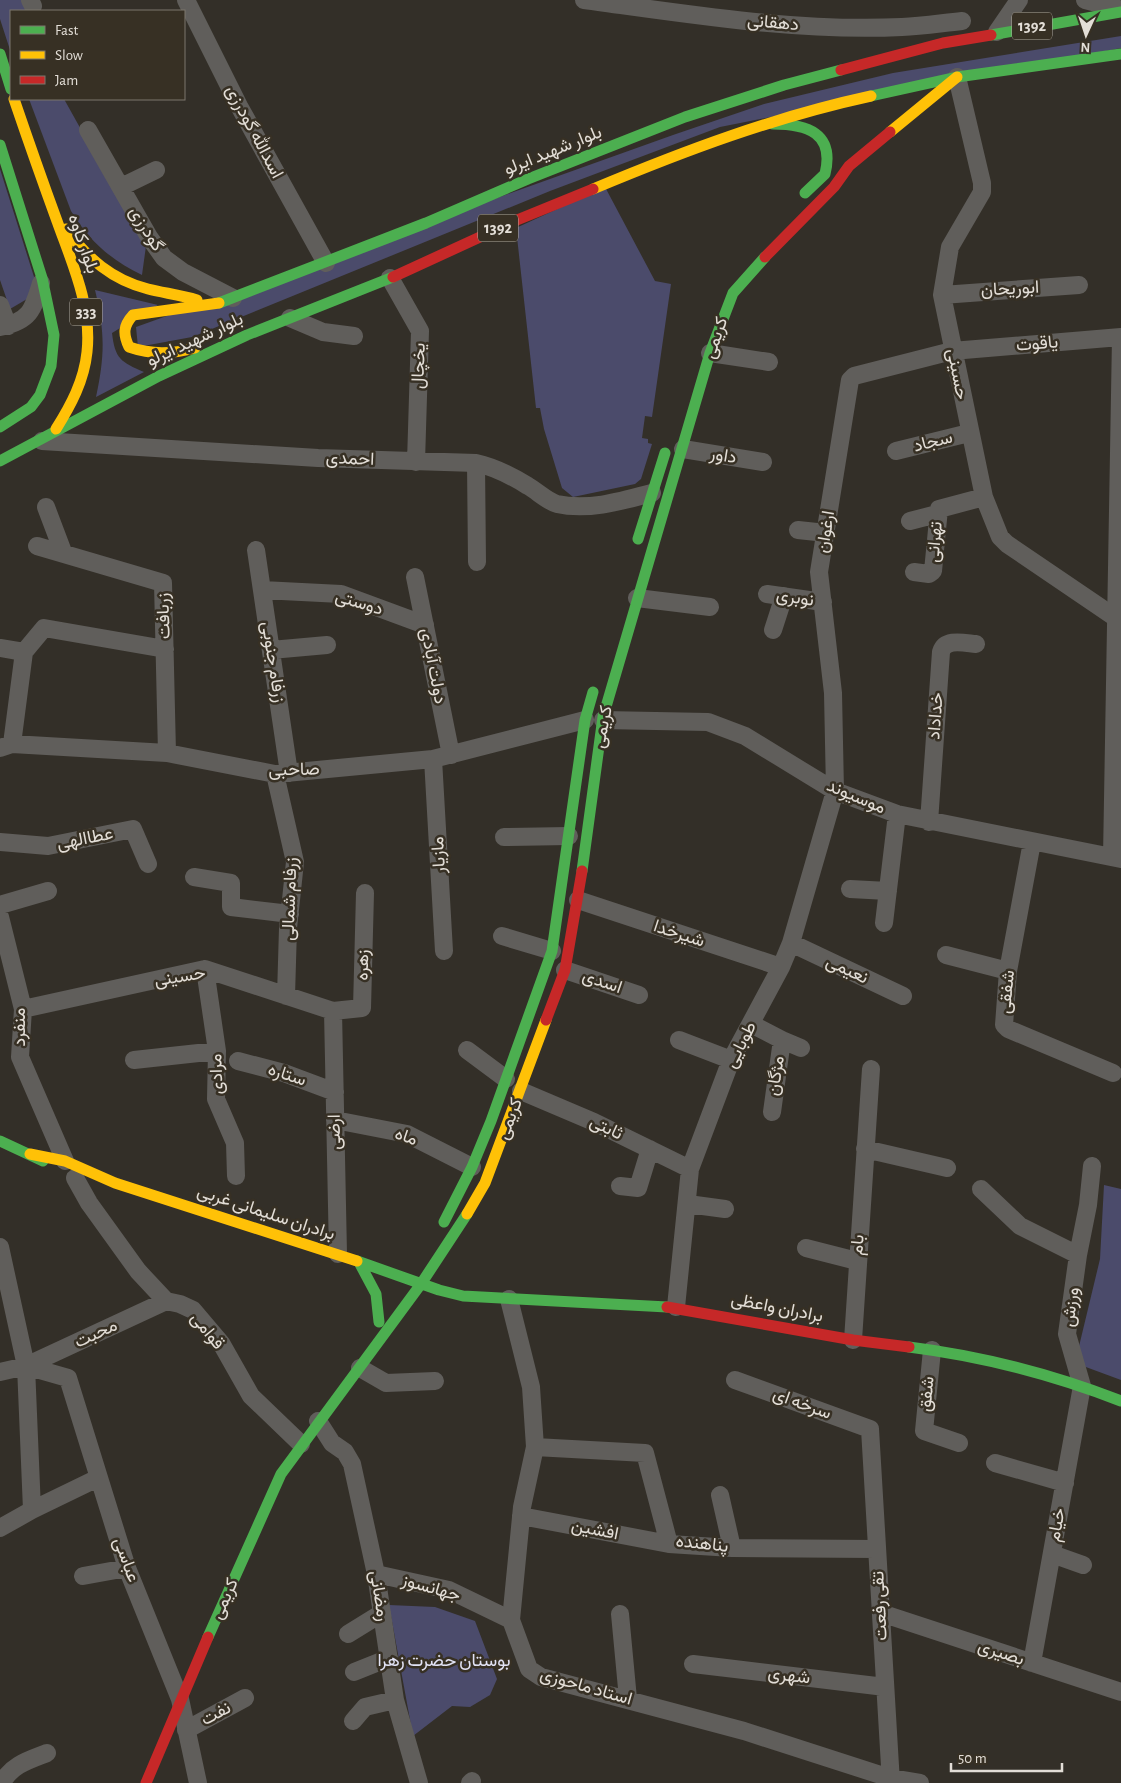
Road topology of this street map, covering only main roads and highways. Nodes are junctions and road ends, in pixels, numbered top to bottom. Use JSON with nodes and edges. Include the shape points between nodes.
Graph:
{"nodes":[{"id":1,"x":1121,"y":10,"type":"edge"},
{"id":2,"x":0,"y":54,"type":"edge"},
{"id":3,"x":1121,"y":54,"type":"edge"},
{"id":4,"x":957,"y":77,"type":"junction"},
{"id":5,"x":10,"y":86,"type":"edge"},
{"id":6,"x":14,"y":100,"type":"edge"},
{"id":7,"x":763,"y":124,"type":"junction"},
{"id":8,"x":0,"y":146,"type":"edge"},
{"id":9,"x":47,"y":195,"type":"junction"},
{"id":10,"x":800,"y":199,"type":"dead end"},
{"id":11,"x":214,"y":305,"type":"junction"},
{"id":12,"x":247,"y":335,"type":"junction"},
{"id":13,"x":0,"y":426,"type":"edge"},
{"id":14,"x":56,"y":429,"type":"junction"},
{"id":15,"x":676,"y":444,"type":"junction"},
{"id":16,"x":0,"y":461,"type":"edge"},
{"id":17,"x":635,"y":550,"type":"dead end"},
{"id":18,"x":596,"y":682,"type":"dead end"},
{"id":19,"x":585,"y":720,"type":"junction"},
{"id":20,"x":603,"y":720,"type":"junction"},
{"id":21,"x":0,"y":1141,"type":"edge"},
{"id":22,"x":30,"y":1154,"type":"junction"},
{"id":23,"x":115,"y":1183,"type":"junction"},
{"id":24,"x":437,"y":1233,"type":"dead end"},
{"id":25,"x":360,"y":1264,"type":"junction"},
{"id":26,"x":421,"y":1284,"type":"junction"},
{"id":27,"x":388,"y":1307,"type":"dead end"},
{"id":28,"x":379,"y":1322,"type":"junction"},
{"id":29,"x":1121,"y":1400,"type":"edge"},
{"id":30,"x":318,"y":1421,"type":"junction"},
{"id":31,"x":146,"y":1783,"type":"edge"}],
"edges":[{"from":1,"to":11,"type":"main road","name":"بلوار شهید ایرلو","number":"1392","via":[[943,43],[813,77],[685,117],[326,263]]},
{"from":2,"to":5,"type":"main road"},
{"from":3,"to":4,"type":"main road","name":"بلوار شهید ایرلو","number":"1392"},
{"from":4,"to":7,"type":"main road","name":"بلوار شهید ایرلو","number":"1392"},
{"from":4,"to":15,"type":"main road","name":"کریمی","via":[[849,166],[834,187],[746,277],[725,312]]},
{"from":6,"to":9,"type":"main road","name":"بلوار کاوه","number":"333"},
{"from":7,"to":10,"type":"main road","via":[[801,125],[821,138],[826,148],[824,174]]},
{"from":7,"to":12,"type":"main road","name":"بلوار شهید ایرلو","number":"1392","via":[[693,147],[517,220],[390,278]]},
{"from":8,"to":13,"type":"main road","number":"333","via":[[42,278],[54,335],[51,366],[40,394],[31,407]]},
{"from":9,"to":11,"type":"main road","name":"بلوار شهید ایرلو","via":[[78,245],[99,266],[140,287]]},
{"from":9,"to":14,"type":"main road","name":"بلوار کاوه","number":"333","via":[[83,297],[88,334],[85,370]]},
{"from":11,"to":12,"type":"main road","via":[[133,315],[124,324],[123,336],[129,347],[158,354],[196,348],[221,337]]},
{"from":12,"to":14,"type":"main road","name":"بلوار شهید ایرلو","number":"1392"},
{"from":14,"to":16,"type":"main road","name":"بلوار شهید ایرلو"},
{"from":15,"to":17,"type":"main road","name":"کریمی","via":[[652,493]]},
{"from":15,"to":20,"type":"main road","name":"کریمی"},
{"from":18,"to":19,"type":"main road","name":"کریمی"},
{"from":19,"to":20,"type":"main road"},
{"from":19,"to":24,"type":"main road","name":"کریمی","via":[[552,951],[472,1167]]},
{"from":20,"to":26,"type":"main road","name":"کریمی","via":[[565,970],[485,1183],[457,1232]]},
{"from":21,"to":22,"type":"main road","name":"برادران سلیمانی غربی"},
{"from":22,"to":23,"type":"main road","name":"برادران سلیمانی غربی","via":[[65,1161]]},
{"from":22,"to":23,"type":"main road","name":"برادران سلیمانی غربی","via":[[75,1178]]},
{"from":23,"to":25,"type":"main road","name":"برادران سلیمانی غربی","via":[[338,1254]]},
{"from":25,"to":26,"type":"main road","name":"برادران سلیمانی غربی"},
{"from":25,"to":28,"type":"main road","via":[[376,1294]]},
{"from":26,"to":29,"type":"main road","name":"برادران واعظی","via":[[463,1296],[676,1307],[978,1359],[1082,1386]]},
{"from":26,"to":30,"type":"main road","name":"کریمی","via":[[334,1404]]},
{"from":27,"to":28,"type":"main road","name":"کریمی"},
{"from":28,"to":30,"type":"main road","name":"کریمی","via":[[334,1386]]},
{"from":30,"to":31,"type":"main road","name":"کریمی","via":[[281,1474]]}]}
